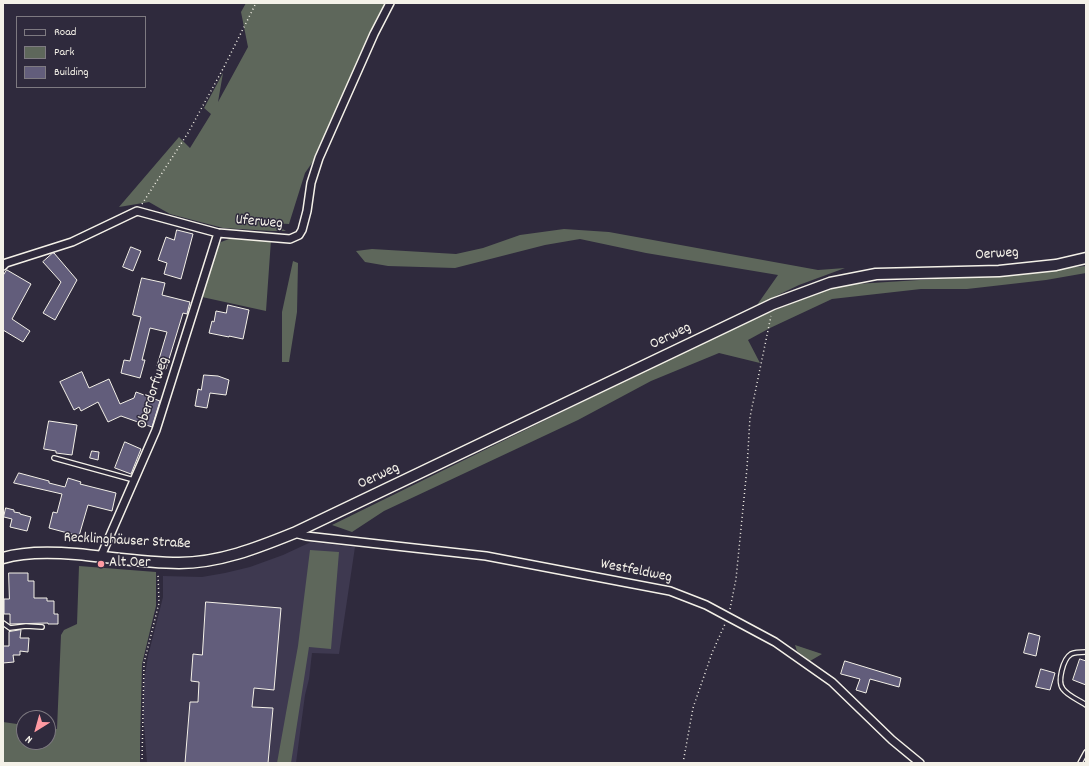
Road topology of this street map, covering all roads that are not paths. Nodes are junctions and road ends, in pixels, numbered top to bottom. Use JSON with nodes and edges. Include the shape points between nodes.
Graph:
{"nodes":[{"id":1,"x":390,"y":3,"type":"edge"},
{"id":2,"x":218,"y":233,"type":"junction"},
{"id":3,"x":1086,"y":258,"type":"edge"},
{"id":4,"x":3,"y":266,"type":"edge"},
{"id":5,"x":54,"y":458,"type":"dead end"},
{"id":6,"x":134,"y":480,"type":"junction"},
{"id":7,"x":294,"y":534,"type":"junction"},
{"id":8,"x":101,"y":556,"type":"junction"},
{"id":9,"x":3,"y":558,"type":"edge"},
{"id":10,"x":3,"y":623,"type":"edge"},
{"id":11,"x":42,"y":627,"type":"dead end"},
{"id":12,"x":1086,"y":652,"type":"edge"},
{"id":13,"x":1086,"y":705,"type":"edge"},
{"id":14,"x":1086,"y":752,"type":"edge"},
{"id":15,"x":920,"y":763,"type":"edge"},
{"id":16,"x":1080,"y":763,"type":"edge"}],
"edges":[{"from":1,"to":2,"type":"street","name":"Uferweg","via":[[319,158],[299,235],[290,239]]},
{"from":2,"to":4,"type":"street","name":"Uferweg","via":[[137,211],[72,242]]},
{"from":2,"to":6,"type":"street","name":"Oberdorfweg","via":[[167,399]]},
{"from":3,"to":7,"type":"street","name":"Oerweg","via":[[999,271],[876,274],[830,283],[773,304]]},
{"from":5,"to":6,"type":"lane"},
{"from":6,"to":8,"type":"street","name":"Oberdorfweg"},
{"from":7,"to":8,"type":"street","name":"Recklinghäuser Straße","via":[[254,550],[216,560],[180,563]]},
{"from":7,"to":15,"type":"street","name":"Westfeldweg","via":[[486,556],[670,591],[706,605],[775,642],[832,682],[892,740]]},
{"from":8,"to":9,"type":"street","name":"Recklinghäuser Straße","via":[[42,552]]},
{"from":10,"to":11,"type":"lane","via":[[10,628]]},
{"from":12,"to":13,"type":"lane","via":[[1069,655],[1060,682],[1062,688]]},
{"from":14,"to":16,"type":"lane"}]}
